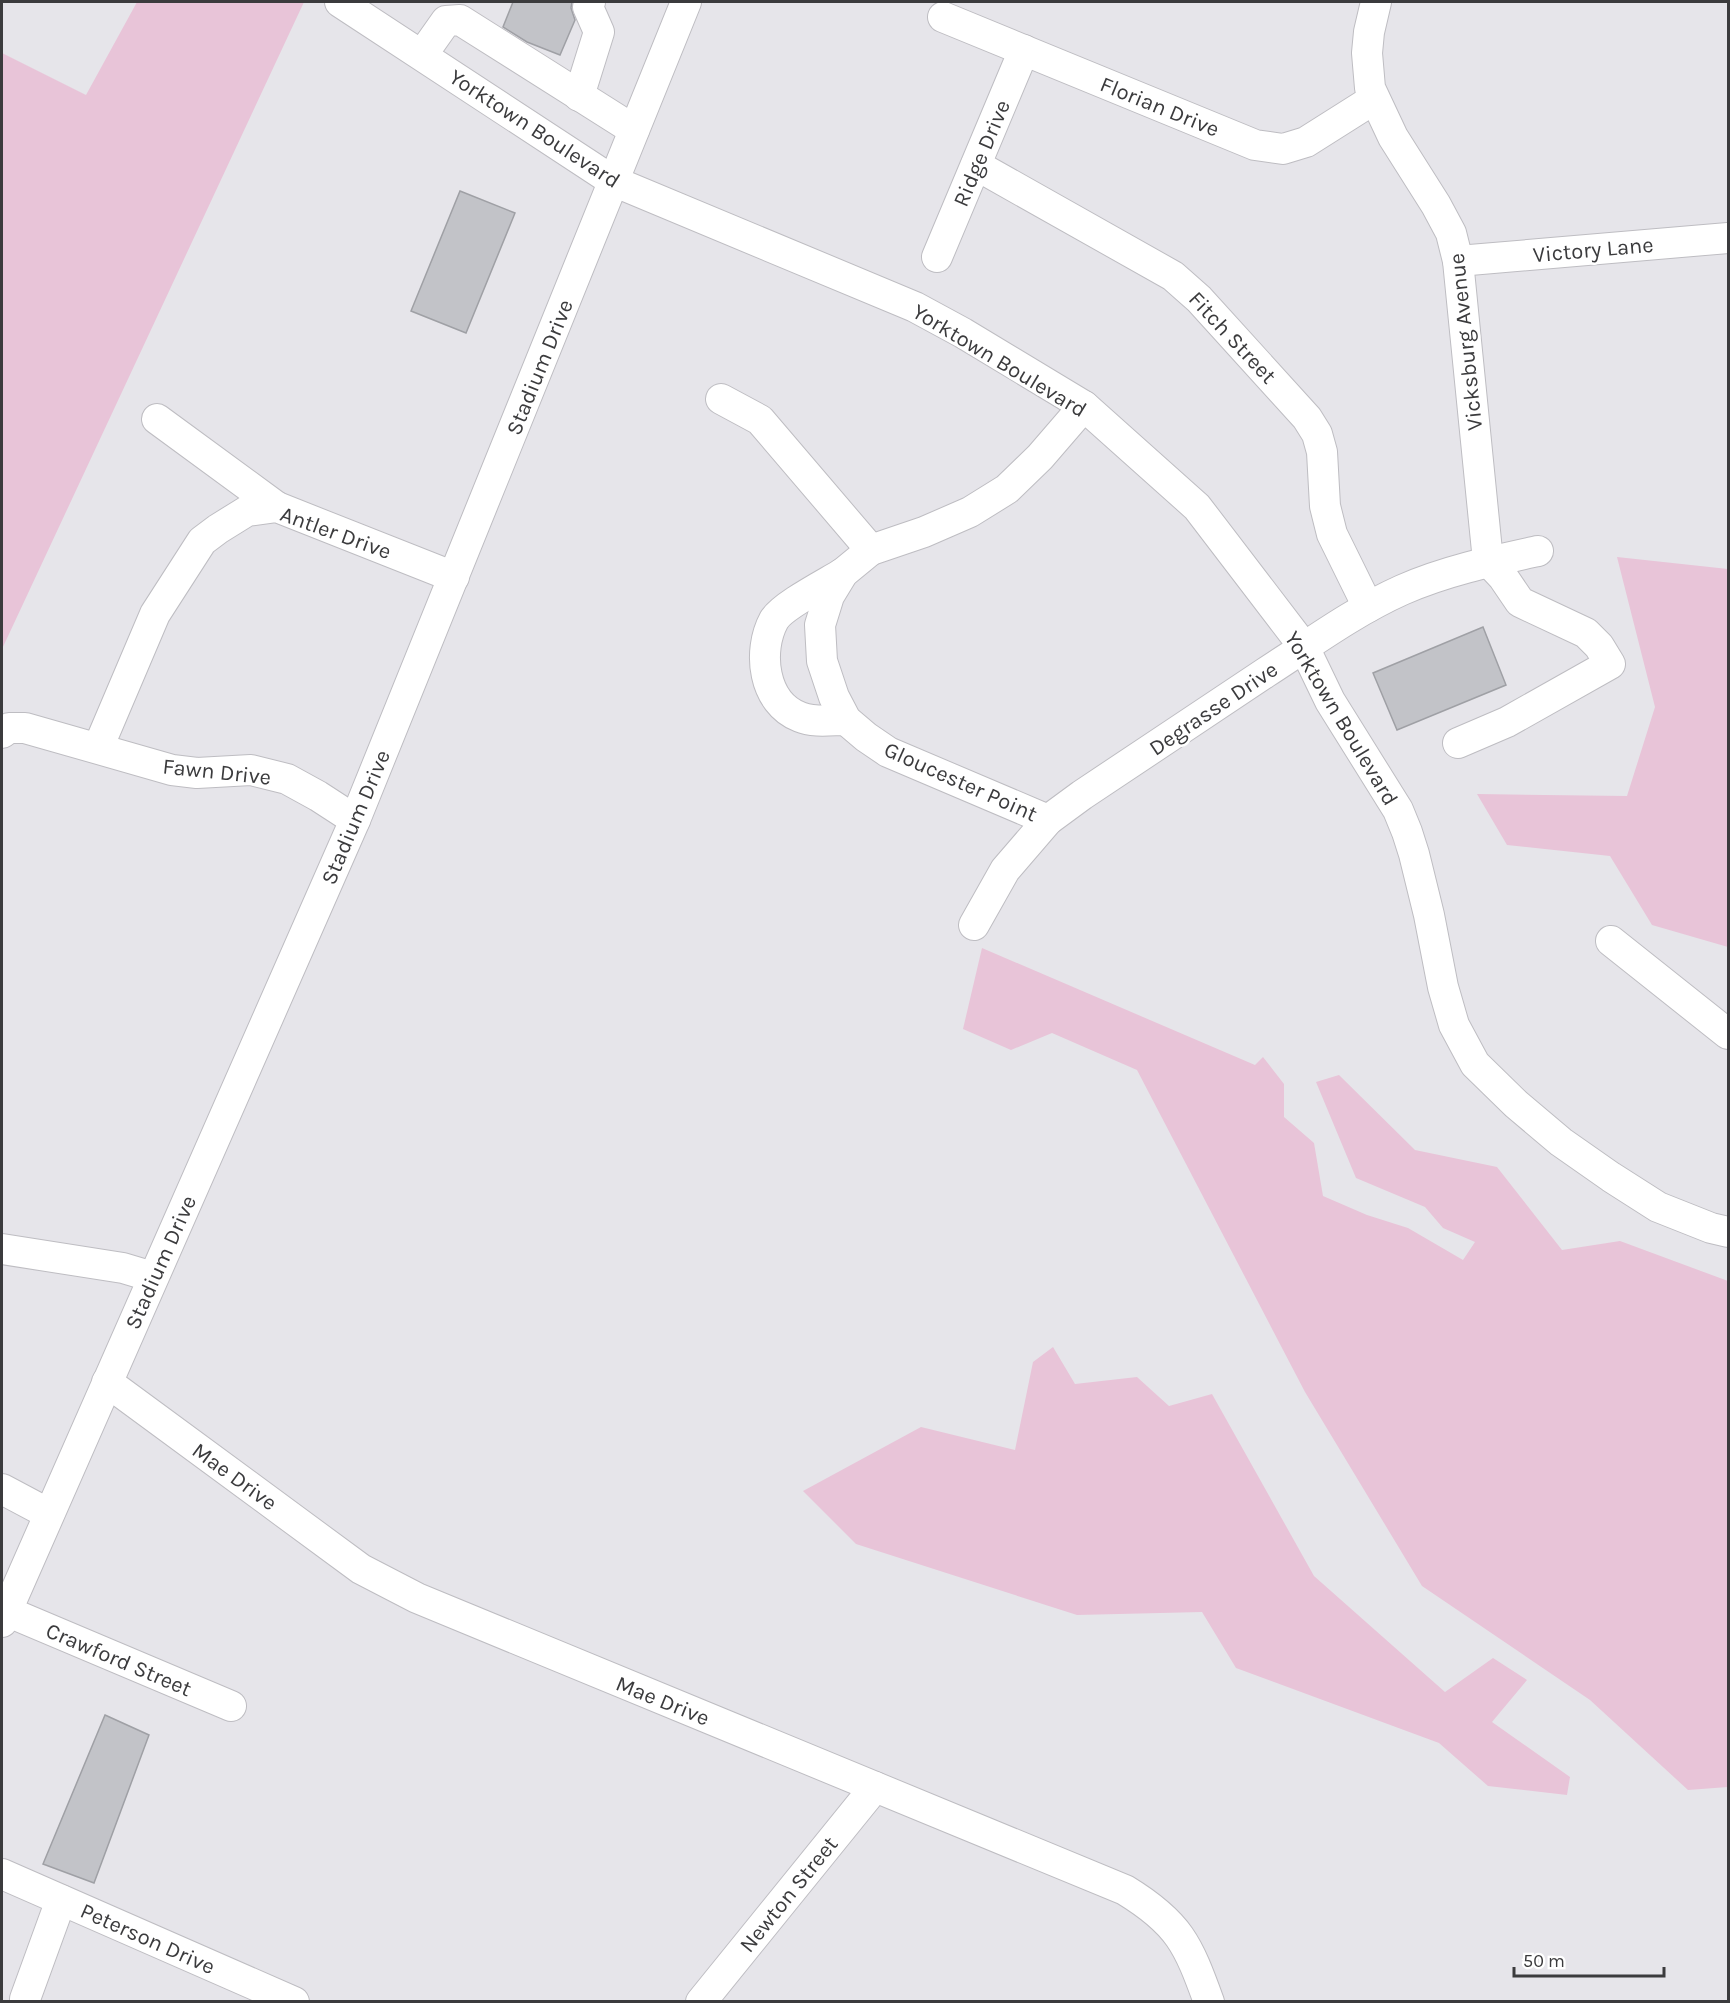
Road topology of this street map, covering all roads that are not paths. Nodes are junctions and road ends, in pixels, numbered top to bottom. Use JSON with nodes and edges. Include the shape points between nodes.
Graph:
{"nodes":[{"id":1,"x":340,"y":2,"type":"edge"},
{"id":2,"x":590,"y":2,"type":"edge"},
{"id":3,"x":686,"y":2,"type":"edge"},
{"id":4,"x":1376,"y":2,"type":"edge"},
{"id":5,"x":943,"y":17,"type":"dead end"},
{"id":6,"x":1024,"y":50,"type":"junction"},
{"id":7,"x":422,"y":55,"type":"junction"},
{"id":8,"x":1374,"y":99,"type":"junction"},
{"id":9,"x":586,"y":100,"type":"junction"},
{"id":10,"x":634,"y":130,"type":"junction"},
{"id":11,"x":976,"y":165,"type":"junction"},
{"id":12,"x":613,"y":181,"type":"junction"},
{"id":13,"x":1728,"y":238,"type":"edge"},
{"id":14,"x":937,"y":257,"type":"dead end"},
{"id":15,"x":1458,"y":261,"type":"junction"},
{"id":16,"x":721,"y":399,"type":"dead end"},
{"id":17,"x":1083,"y":406,"type":"junction"},
{"id":18,"x":157,"y":419,"type":"dead end"},
{"id":19,"x":277,"y":507,"type":"junction"},
{"id":20,"x":872,"y":550,"type":"junction"},
{"id":21,"x":1538,"y":551,"type":"dead end"},
{"id":22,"x":1488,"y":561,"type":"junction"},
{"id":23,"x":843,"y":573,"type":"junction"},
{"id":24,"x":454,"y":577,"type":"junction"},
{"id":25,"x":1368,"y":607,"type":"junction"},
{"id":26,"x":1304,"y":647,"type":"junction"},
{"id":27,"x":846,"y":720,"type":"junction"},
{"id":28,"x":2,"y":733,"type":"edge"},
{"id":29,"x":1458,"y":743,"type":"dead end"},
{"id":30,"x":98,"y":748,"type":"junction"},
{"id":31,"x":355,"y":820,"type":"junction"},
{"id":32,"x":1048,"y":820,"type":"junction"},
{"id":33,"x":974,"y":925,"type":"dead end"},
{"id":34,"x":1611,"y":941,"type":"dead end"},
{"id":35,"x":1728,"y":1034,"type":"edge"},
{"id":36,"x":1728,"y":1232,"type":"edge"},
{"id":37,"x":2,"y":1249,"type":"edge"},
{"id":38,"x":153,"y":1277,"type":"junction"},
{"id":39,"x":107,"y":1382,"type":"junction"},
{"id":40,"x":2,"y":1489,"type":"edge"},
{"id":41,"x":49,"y":1515,"type":"junction"},
{"id":42,"x":4,"y":1616,"type":"edge"},
{"id":43,"x":231,"y":1706,"type":"dead end"},
{"id":44,"x":875,"y":1787,"type":"junction"},
{"id":45,"x":2,"y":1874,"type":"edge"},
{"id":46,"x":61,"y":1900,"type":"junction"},
{"id":47,"x":25,"y":1999,"type":"dead end"},
{"id":48,"x":294,"y":2001,"type":"edge"},
{"id":49,"x":701,"y":2001,"type":"edge"},
{"id":50,"x":1209,"y":2001,"type":"edge"}],
"edges":[{"from":1,"to":7,"type":"street","name":"Yorktown Boulevard"},
{"from":2,"to":9,"type":"street","via":[[588,7],[599,32]]},
{"from":3,"to":10,"type":"street","name":"Stadium Drive"},
{"from":4,"to":8,"type":"street","name":"Vicksburg Avenue","via":[[1367,53]]},
{"from":5,"to":6,"type":"street","name":"Florian Drive"},
{"from":6,"to":8,"type":"street","name":"Florian Drive","via":[[1255,145],[1283,148],[1306,142]]},
{"from":6,"to":11,"type":"street","name":"Ridge Drive"},
{"from":7,"to":9,"type":"street","via":[[446,21],[460,20]]},
{"from":7,"to":12,"type":"street","name":"Yorktown Boulevard"},
{"from":8,"to":15,"type":"street","name":"Vicksburg Avenue","via":[[1392,137],[1451,233]]},
{"from":9,"to":10,"type":"street"},
{"from":10,"to":12,"type":"street","name":"Stadium Drive"},
{"from":11,"to":14,"type":"street","name":"Ridge Drive"},
{"from":11,"to":25,"type":"street","name":"Fitch Street","via":[[1173,276],[1199,299],[1307,418],[1322,452],[1325,506],[1332,534]]},
{"from":12,"to":17,"type":"street","name":"Yorktown Boulevard","via":[[915,307]]},
{"from":12,"to":24,"type":"street","name":"Stadium Drive"},
{"from":13,"to":15,"type":"street","name":"Victory Lane"},
{"from":15,"to":22,"type":"street","name":"Vicksburg Avenue"},
{"from":16,"to":20,"type":"street","via":[[760,420]]},
{"from":17,"to":20,"type":"street","name":"Gloucester Point","via":[[1007,489],[970,512]]},
{"from":17,"to":26,"type":"street","name":"Yorktown Boulevard","via":[[1197,507]]},
{"from":18,"to":19,"type":"street"},
{"from":19,"to":24,"type":"street","name":"Antler Drive"},
{"from":19,"to":30,"type":"street","name":"Antler Drive","via":[[248,511],[202,542],[155,614]]},
{"from":20,"to":23,"type":"street","name":"Gloucester Point"},
{"from":21,"to":22,"type":"street","name":"Degrasse Drive"},
{"from":22,"to":25,"type":"street","name":"Degrasse Drive","via":[[1404,589]]},
{"from":22,"to":29,"type":"street","via":[[1520,602],[1586,633],[1610,664],[1507,723]]},
{"from":23,"to":27,"type":"street","name":"Gloucester Point","via":[[829,596],[820,625],[822,661]]},
{"from":23,"to":27,"type":"street","name":"Gloucester Point","via":[[774,619],[763,649],[766,674],[784,707],[800,717]]},
{"from":24,"to":31,"type":"street","name":"Stadium Drive"},
{"from":25,"to":26,"type":"street","name":"Degrasse Drive"},
{"from":26,"to":32,"type":"street","name":"Degrasse Drive"},
{"from":26,"to":36,"type":"street","name":"Yorktown Boulevard","via":[[1330,701],[1398,810],[1422,885],[1448,1006],[1475,1064],[1561,1142],[1611,1177],[1658,1207]]},
{"from":27,"to":32,"type":"street","name":"Gloucester Point","via":[[888,752]]},
{"from":28,"to":30,"type":"street","name":"Fawn Drive","via":[[9,728],[25,728]]},
{"from":30,"to":31,"type":"street","name":"Fawn Drive","via":[[172,770],[251,770],[287,779]]},
{"from":31,"to":38,"type":"street","name":"Stadium Drive"},
{"from":32,"to":33,"type":"street","name":"Degrasse Drive","via":[[1005,870]]},
{"from":34,"to":35,"type":"street"},
{"from":37,"to":38,"type":"street","via":[[123,1268]]},
{"from":38,"to":39,"type":"street","name":"Stadium Drive"},
{"from":39,"to":41,"type":"street","name":"Stadium Drive"},
{"from":39,"to":44,"type":"street","name":"Mae Drive","via":[[379,1580]]},
{"from":40,"to":41,"type":"street"},
{"from":41,"to":42,"type":"street","name":"Stadium Drive"},
{"from":42,"to":43,"type":"street","name":"Crawford Street"},
{"from":44,"to":49,"type":"street","name":"Newton Street"},
{"from":44,"to":50,"type":"street","name":"Mae Drive","via":[[1144,1901],[1161,1914],[1186,1945]]},
{"from":45,"to":46,"type":"street","name":"Peterson Drive"},
{"from":46,"to":47,"type":"street"},
{"from":46,"to":48,"type":"street","name":"Peterson Drive"}]}
